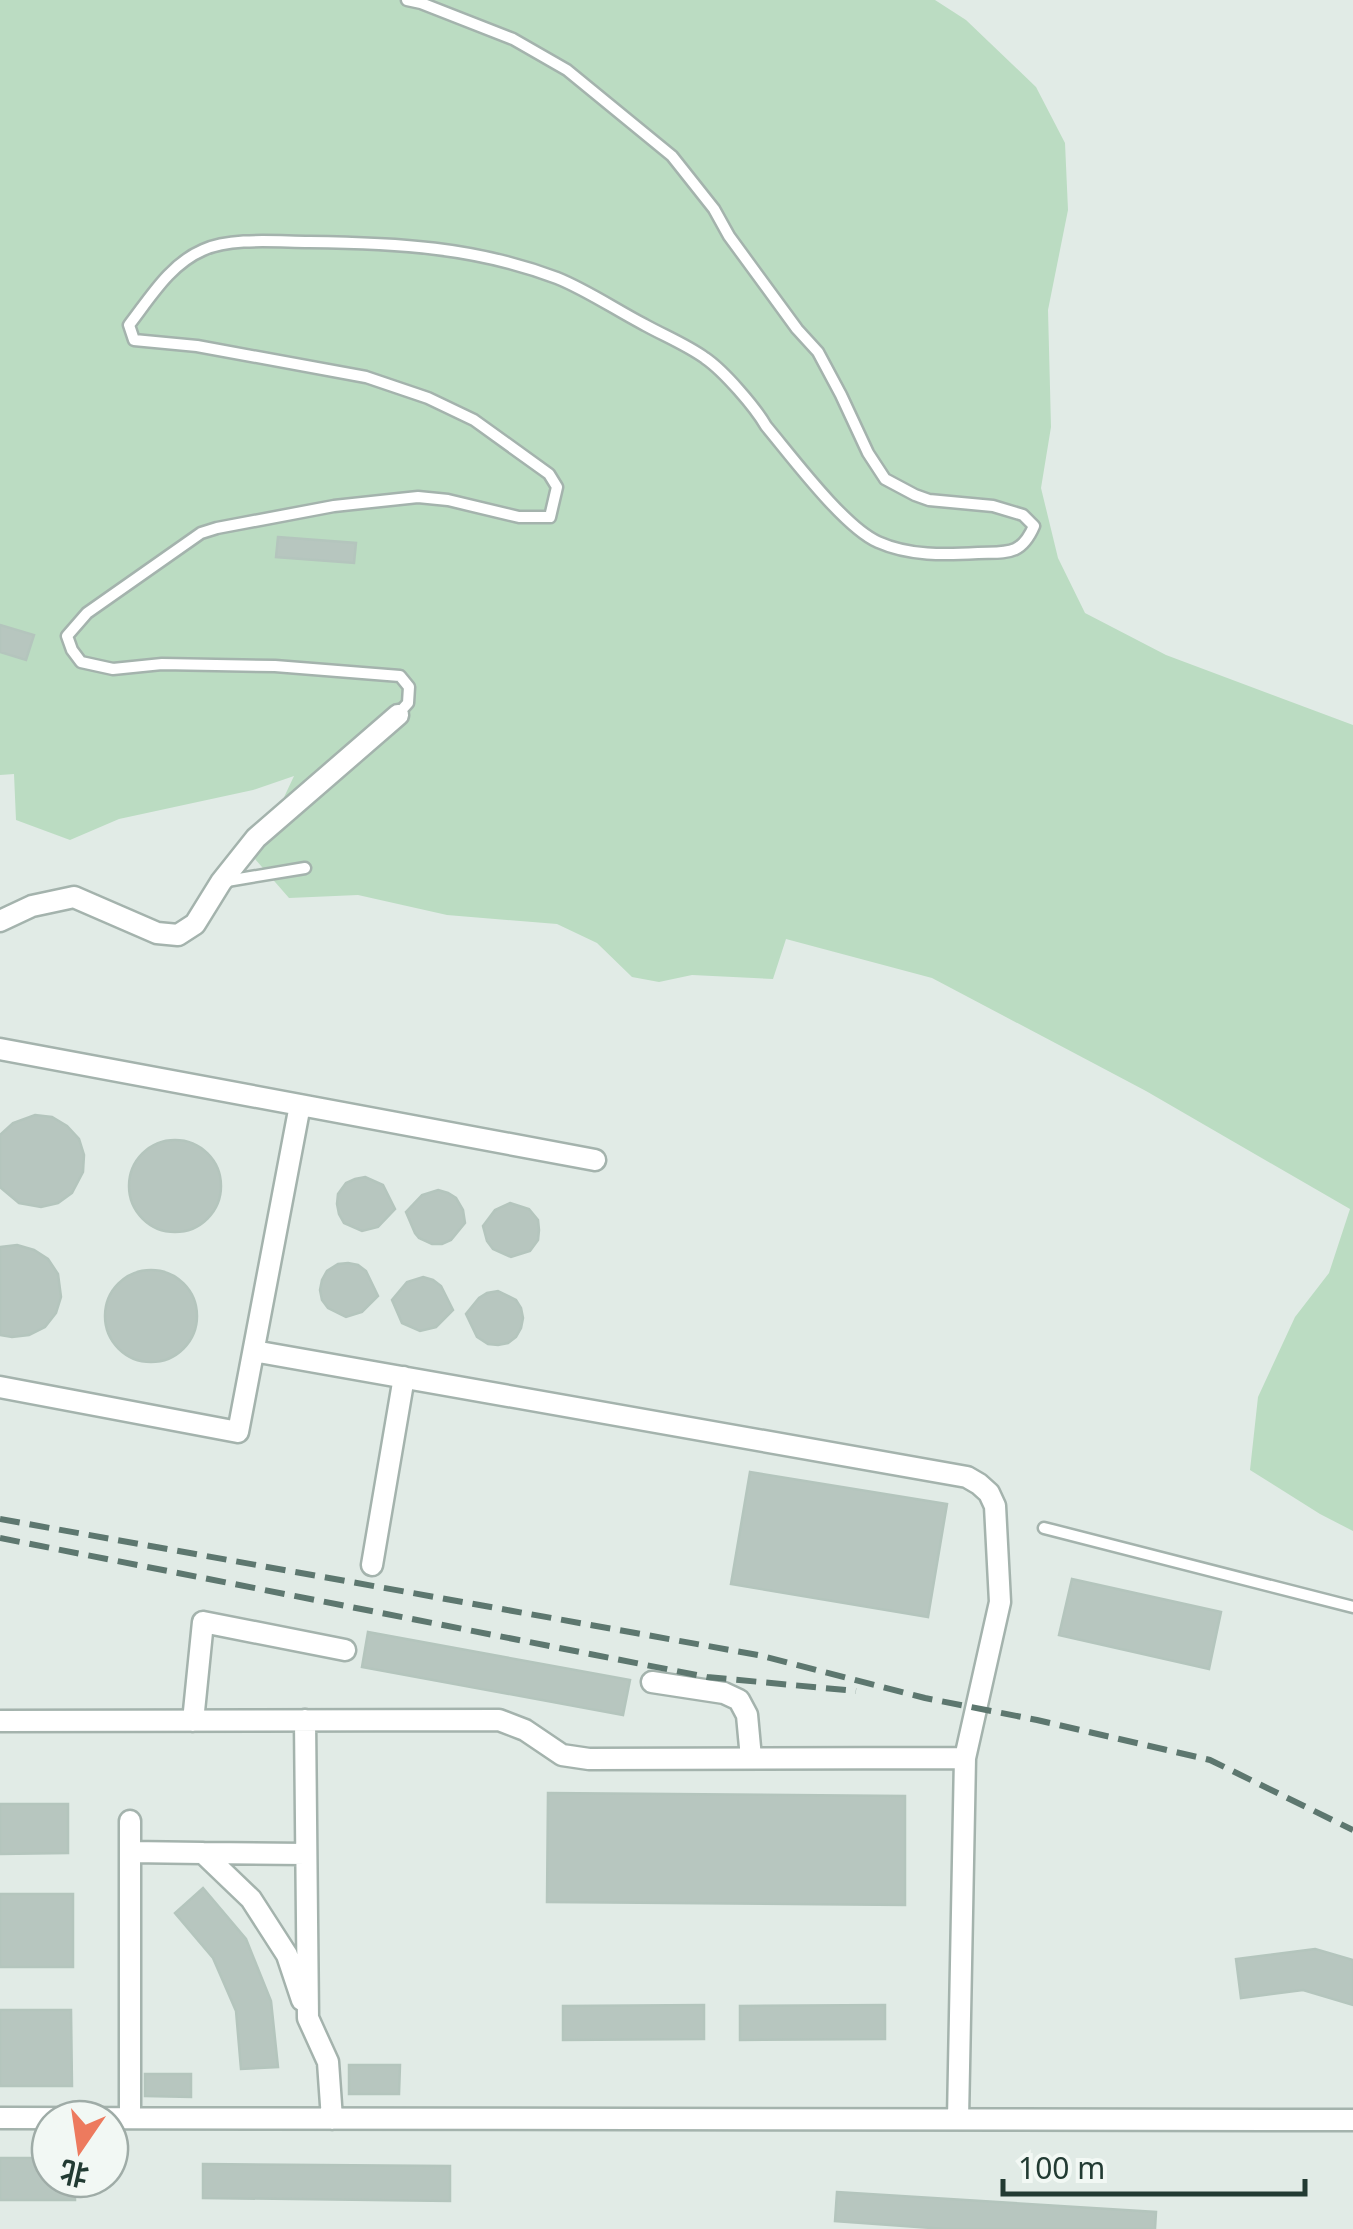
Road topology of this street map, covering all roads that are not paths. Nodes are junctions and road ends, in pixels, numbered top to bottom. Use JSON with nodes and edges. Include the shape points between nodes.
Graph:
{"nodes":[{"id":1,"x":408,"y":0,"type":"edge"},
{"id":2,"x":398,"y":715,"type":"joint"},
{"id":3,"x":305,"y":868,"type":"dead end"},
{"id":4,"x":221,"y":882,"type":"junction"},
{"id":5,"x":0,"y":921,"type":"edge"},
{"id":6,"x":0,"y":1049,"type":"edge"},
{"id":7,"x":300,"y":1105,"type":"junction"},
{"id":8,"x":596,"y":1160,"type":"dead end"},
{"id":9,"x":254,"y":1351,"type":"junction"},
{"id":10,"x":404,"y":1377,"type":"junction"},
{"id":11,"x":0,"y":1387,"type":"edge"},
{"id":12,"x":1044,"y":1528,"type":"dead end"},
{"id":13,"x":372,"y":1564,"type":"dead end"},
{"id":14,"x":1353,"y":1607,"type":"edge"},
{"id":15,"x":345,"y":1650,"type":"dead end"},
{"id":16,"x":652,"y":1682,"type":"dead end"},
{"id":17,"x":305,"y":1720,"type":"junction"},
{"id":18,"x":193,"y":1721,"type":"junction"},
{"id":19,"x":0,"y":1722,"type":"edge"},
{"id":20,"x":750,"y":1758,"type":"junction"},
{"id":21,"x":965,"y":1758,"type":"junction"},
{"id":22,"x":130,"y":1821,"type":"dead end"},
{"id":23,"x":130,"y":1852,"type":"junction"},
{"id":24,"x":203,"y":1853,"type":"junction"},
{"id":25,"x":306,"y":1854,"type":"junction"},
{"id":26,"x":308,"y":2018,"type":"junction"},
{"id":27,"x":130,"y":2099,"type":"edge"},
{"id":28,"x":0,"y":2118,"type":"edge"},
{"id":29,"x":30,"y":2118,"type":"edge"},
{"id":30,"x":130,"y":2118,"type":"edge"},
{"id":31,"x":332,"y":2118,"type":"junction"},
{"id":32,"x":958,"y":2120,"type":"junction"},
{"id":33,"x":1353,"y":2120,"type":"edge"}],
"edges":[{"from":1,"to":2,"type":"lane","via":[[513,39],[567,70],[672,156],[818,352],[886,479],[929,500],[1023,514],[1034,526],[1015,551],[914,552],[868,537],[708,359],[561,280],[514,264],[387,243],[228,244],[191,255],[129,326],[134,340],[366,377],[428,398],[474,420],[549,474],[557,487],[550,517],[519,518],[418,496],[216,528],[87,613],[67,636],[72,650],[82,662],[113,668],[276,666],[400,676],[409,688]]},
{"from":2,"to":4,"type":"street","via":[[256,838]]},
{"from":3,"to":4,"type":"lane"},
{"from":4,"to":5,"type":"street","via":[[196,924],[178,934],[158,933],[74,897]]},
{"from":6,"to":7,"type":"street"},
{"from":7,"to":8,"type":"street"},
{"from":7,"to":9,"type":"street"},
{"from":9,"to":10,"type":"street"},
{"from":9,"to":11,"type":"street","via":[[238,1432]]},
{"from":10,"to":13,"type":"street"},
{"from":10,"to":21,"type":"street","via":[[979,1484],[996,1506],[1000,1602]]},
{"from":12,"to":14,"type":"lane"},
{"from":15,"to":18,"type":"street","via":[[203,1622]]},
{"from":16,"to":20,"type":"street","via":[[739,1700]]},
{"from":17,"to":18,"type":"street"},
{"from":17,"to":20,"type":"street","via":[[498,1720],[562,1755]]},
{"from":17,"to":25,"type":"street"},
{"from":18,"to":19,"type":"street"},
{"from":20,"to":21,"type":"street"},
{"from":21,"to":32,"type":"street"},
{"from":22,"to":23,"type":"street"},
{"from":23,"to":24,"type":"street"},
{"from":23,"to":27,"type":"street"},
{"from":24,"to":25,"type":"street"},
{"from":24,"to":26,"type":"street","via":[[251,1899],[287,1955]]},
{"from":25,"to":26,"type":"street"},
{"from":26,"to":31,"type":"street","via":[[328,2062]]},
{"from":28,"to":29,"type":"street"},
{"from":30,"to":31,"type":"street"},
{"from":31,"to":32,"type":"street"},
{"from":32,"to":33,"type":"street"}]}
